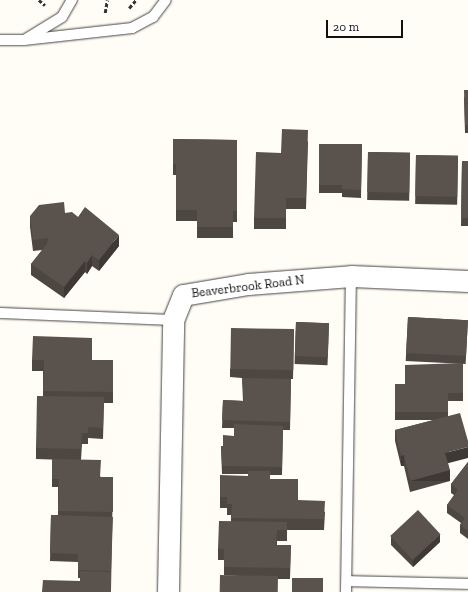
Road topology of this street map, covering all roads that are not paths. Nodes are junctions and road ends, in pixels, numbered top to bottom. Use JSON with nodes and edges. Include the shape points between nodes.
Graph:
{"nodes":[{"id":1,"x":72,"y":0,"type":"edge"},
{"id":2,"x":166,"y":0,"type":"edge"},
{"id":3,"x":0,"y":40,"type":"edge"},
{"id":4,"x":24,"y":40,"type":"junction"},
{"id":5,"x":351,"y":276,"type":"junction"},
{"id":6,"x":468,"y":282,"type":"edge"},
{"id":7,"x":0,"y":313,"type":"edge"},
{"id":8,"x":173,"y":320,"type":"junction"},
{"id":9,"x":346,"y":581,"type":"junction"},
{"id":10,"x":468,"y":584,"type":"edge"},
{"id":11,"x":168,"y":592,"type":"edge"},
{"id":12,"x":346,"y":592,"type":"edge"}],
"edges":[{"from":1,"to":4,"type":"lane","via":[[62,17]]},
{"from":2,"to":4,"type":"lane","via":[[153,17],[140,26]]},
{"from":3,"to":4,"type":"lane"},
{"from":5,"to":6,"type":"street","name":"Beaverbrook Road N"},
{"from":5,"to":8,"type":"street","name":"Beaverbrook Road N","via":[[248,284],[183,295]]},
{"from":5,"to":9,"type":"lane"},
{"from":7,"to":8,"type":"lane"},
{"from":8,"to":11,"type":"street","name":"Beaverbrook Road N"},
{"from":9,"to":10,"type":"lane"},
{"from":9,"to":12,"type":"lane"}]}
